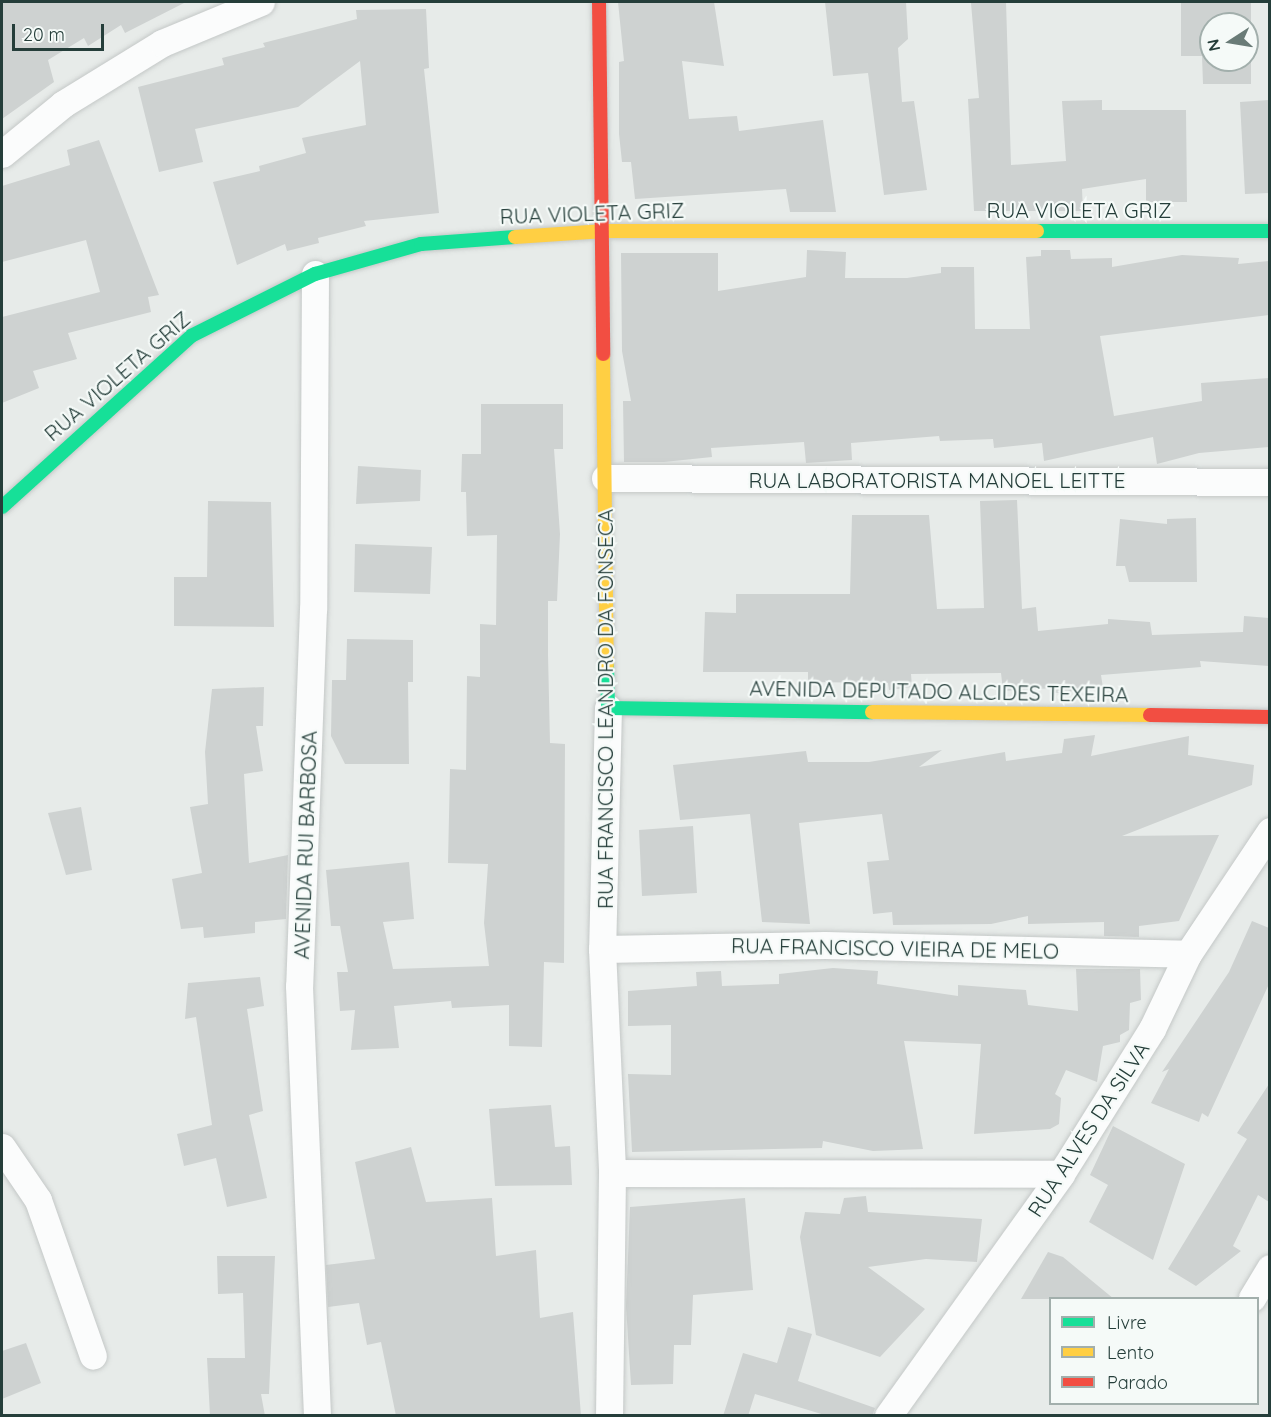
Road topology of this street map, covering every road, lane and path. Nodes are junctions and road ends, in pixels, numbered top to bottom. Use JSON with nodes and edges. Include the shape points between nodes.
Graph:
{"nodes":[{"id":1,"x":261,"y":2,"type":"edge"},
{"id":2,"x":599,"y":2,"type":"edge"},
{"id":3,"x":2,"y":154,"type":"edge"},
{"id":4,"x":605,"y":231,"type":"junction"},
{"id":5,"x":1269,"y":231,"type":"edge"},
{"id":6,"x":315,"y":274,"type":"junction"},
{"id":7,"x":605,"y":478,"type":"junction"},
{"id":8,"x":1269,"y":482,"type":"edge"},
{"id":9,"x":2,"y":507,"type":"edge"},
{"id":10,"x":608,"y":708,"type":"junction"},
{"id":11,"x":1269,"y":717,"type":"edge"},
{"id":12,"x":1269,"y":831,"type":"edge"},
{"id":13,"x":603,"y":949,"type":"junction"},
{"id":14,"x":1188,"y":954,"type":"junction"},
{"id":15,"x":2,"y":1148,"type":"edge"},
{"id":16,"x":612,"y":1173,"type":"junction"},
{"id":17,"x":1061,"y":1174,"type":"junction"},
{"id":18,"x":1269,"y":1268,"type":"edge"},
{"id":19,"x":1253,"y":1297,"type":"edge"},
{"id":20,"x":93,"y":1356,"type":"dead end"},
{"id":21,"x":317,"y":1416,"type":"edge"},
{"id":22,"x":609,"y":1416,"type":"edge"},
{"id":23,"x":888,"y":1416,"type":"edge"}],
"edges":[{"from":1,"to":3,"type":"street","via":[[162,43],[63,104]]},
{"from":2,"to":4,"type":"main road","name":"RUA FRANCISCO LEANDRO DA FONSECA"},
{"from":4,"to":5,"type":"main road","name":"RUA VIOLETA GRIZ"},
{"from":4,"to":6,"type":"main road","name":"RUA VIOLETA GRIZ","via":[[421,244]]},
{"from":4,"to":7,"type":"main road","name":"RUA FRANCISCO LEANDRO DA FONSECA"},
{"from":6,"to":9,"type":"main road","name":"RUA VIOLETA GRIZ","via":[[191,336]]},
{"from":6,"to":21,"type":"street","name":"AVENIDA RUI BARBOSA","via":[[314,574],[299,986]]},
{"from":7,"to":8,"type":"street","name":"RUA LABORATORISTA MANOEL LEITTE"},
{"from":7,"to":10,"type":"main road","name":"RUA FRANCISCO LEANDRO DA FONSECA"},
{"from":10,"to":11,"type":"main road","name":"AVENIDA DEPUTADO ALCIDES TEXEIRA"},
{"from":10,"to":13,"type":"street","name":"RUA FRANCISCO LEANDRO DA FONSECA"},
{"from":12,"to":14,"type":"street","name":"RUA ALVES DA SILVA"},
{"from":13,"to":14,"type":"street","name":"RUA FRANCISCO VIEIRA DE MELO","via":[[825,945]]},
{"from":13,"to":16,"type":"street","name":"RUA FRANCISCO LEANDRO DA FONSECA"},
{"from":14,"to":17,"type":"street","name":"RUA ALVES DA SILVA","via":[[1152,1029]]},
{"from":15,"to":20,"type":"street","via":[[38,1200]]},
{"from":16,"to":17,"type":"street"},
{"from":16,"to":22,"type":"street","name":"RUA FRANCISCO LEANDRO DA FONSECA"},
{"from":17,"to":23,"type":"street","name":"RUA ALVES DA SILVA"},
{"from":18,"to":19,"type":"street"}]}
